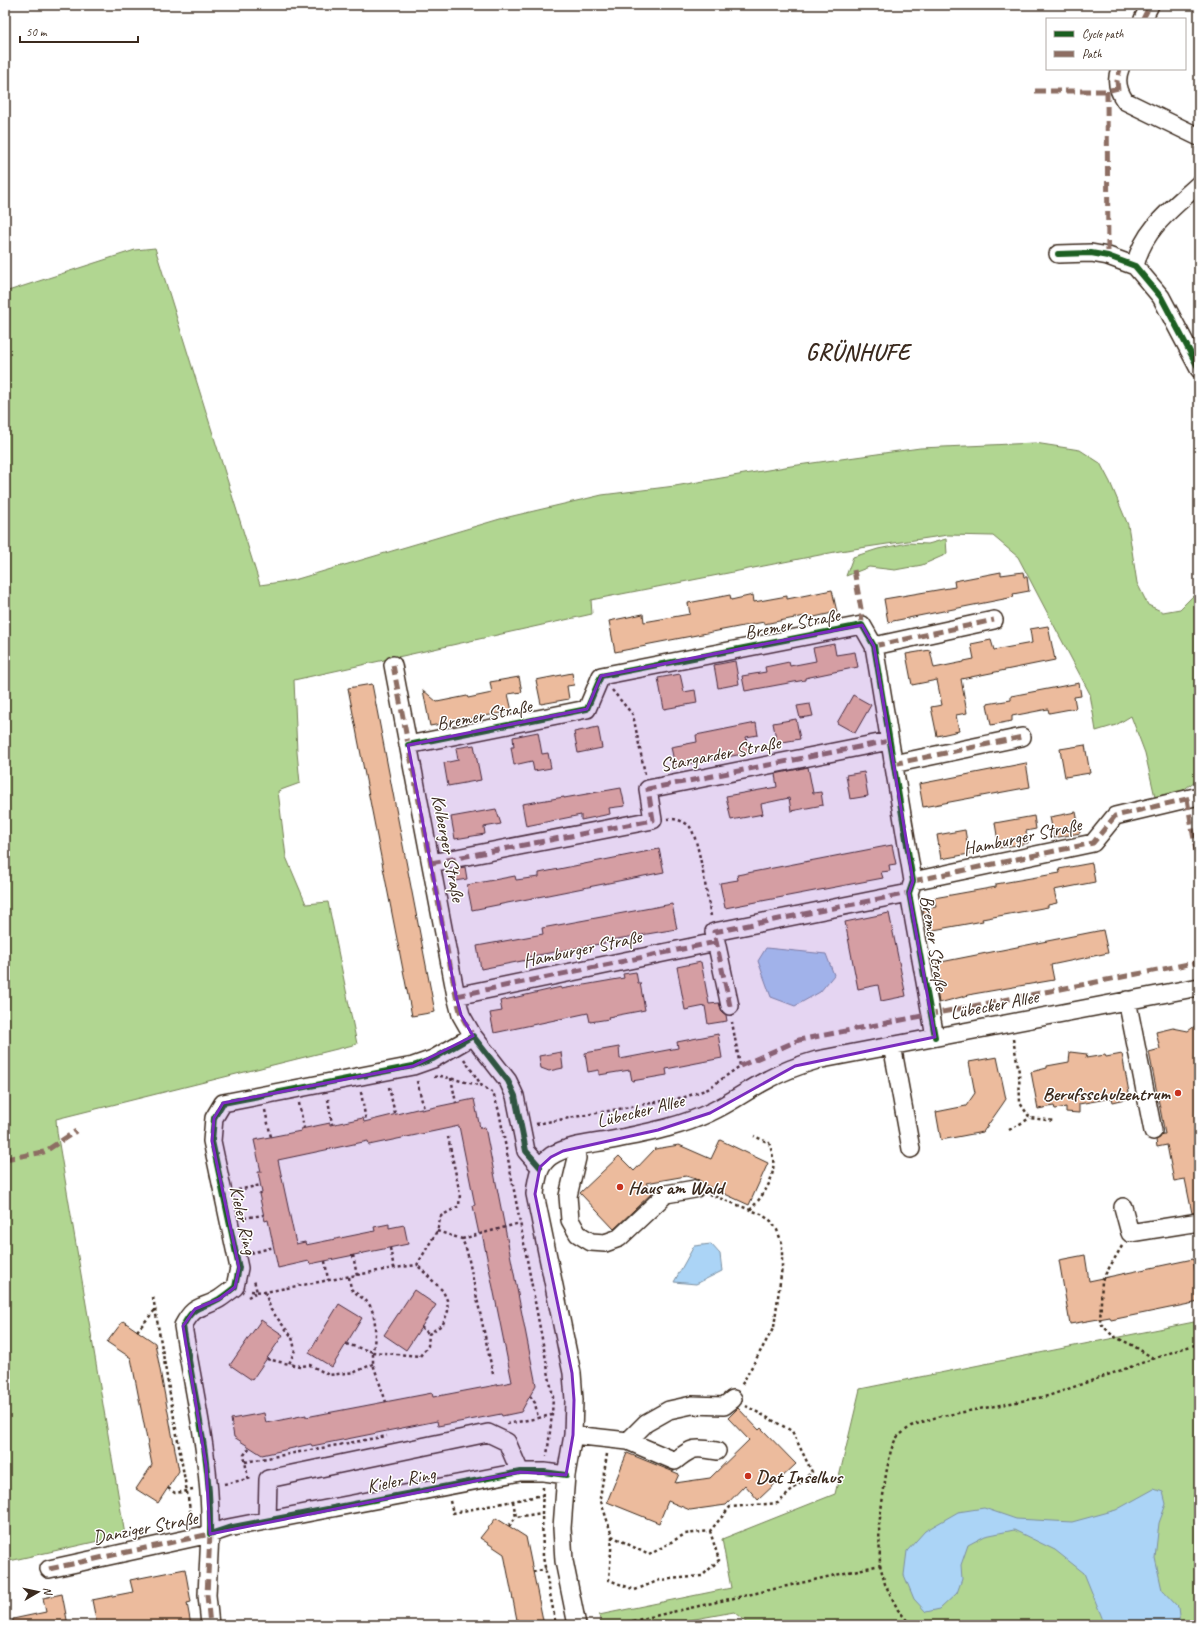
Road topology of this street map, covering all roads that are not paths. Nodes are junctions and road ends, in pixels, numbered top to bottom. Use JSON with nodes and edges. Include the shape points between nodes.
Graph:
{"nodes":[{"id":1,"x":1150,"y":5,"type":"edge"},
{"id":2,"x":1144,"y":18,"type":"edge"},
{"id":3,"x":1120,"y":70,"type":"edge"},
{"id":4,"x":1199,"y":136,"type":"edge"},
{"id":5,"x":1199,"y":184,"type":"edge"},
{"id":6,"x":1058,"y":254,"type":"dead end"},
{"id":7,"x":1135,"y":266,"type":"junction"},
{"id":8,"x":1199,"y":369,"type":"edge"},
{"id":9,"x":994,"y":620,"type":"dead end"},
{"id":10,"x":874,"y":646,"type":"junction"},
{"id":11,"x":393,"y":665,"type":"dead end"},
{"id":12,"x":1022,"y":737,"type":"dead end"},
{"id":13,"x":889,"y":741,"type":"junction"},
{"id":14,"x":408,"y":745,"type":"junction"},
{"id":15,"x":893,"y":764,"type":"junction"},
{"id":16,"x":1199,"y":796,"type":"edge"},
{"id":17,"x":431,"y":863,"type":"junction"},
{"id":18,"x":911,"y":887,"type":"junction"},
{"id":19,"x":715,"y":937,"type":"junction"},
{"id":20,"x":1199,"y":987,"type":"edge"},
{"id":21,"x":456,"y":996,"type":"junction"},
{"id":22,"x":1127,"y":1000,"type":"junction"},
{"id":23,"x":730,"y":1006,"type":"road end"},
{"id":24,"x":473,"y":1036,"type":"junction"},
{"id":25,"x":935,"y":1037,"type":"junction"},
{"id":26,"x":892,"y":1046,"type":"junction"},
{"id":27,"x":1153,"y":1131,"type":"dead end"},
{"id":28,"x":575,"y":1147,"type":"junction"},
{"id":29,"x":911,"y":1149,"type":"dead end"},
{"id":30,"x":540,"y":1167,"type":"junction"},
{"id":31,"x":695,"y":1189,"type":"road end"},
{"id":32,"x":1123,"y":1207,"type":"dead end"},
{"id":33,"x":1199,"y":1222,"type":"edge"},
{"id":34,"x":733,"y":1399,"type":"road end"},
{"id":35,"x":573,"y":1435,"type":"junction"},
{"id":36,"x":628,"y":1441,"type":"junction"},
{"id":37,"x":717,"y":1451,"type":"dead end"},
{"id":38,"x":520,"y":1472,"type":"junction"},
{"id":39,"x":566,"y":1475,"type":"junction"},
{"id":40,"x":267,"y":1521,"type":"junction"},
{"id":41,"x":202,"y":1535,"type":"junction"},
{"id":42,"x":49,"y":1569,"type":"dead end"},
{"id":43,"x":210,"y":1625,"type":"edge"},
{"id":44,"x":577,"y":1625,"type":"edge"}],
"edges":[{"from":1,"to":2,"type":"street"},
{"from":3,"to":4,"type":"street","via":[[1118,90],[1125,101]]},
{"from":5,"to":7,"type":"street","via":[[1156,223],[1140,248]]},
{"from":6,"to":7,"type":"street","via":[[1090,253],[1108,256]]},
{"from":7,"to":8,"type":"street","via":[[1161,297]]},
{"from":9,"to":10,"type":"street"},
{"from":10,"to":13,"type":"street","name":"Bremer Straße"},
{"from":10,"to":14,"type":"street","name":"Bremer Straße","via":[[862,625],[600,676],[587,709]]},
{"from":11,"to":14,"type":"street","name":"Kolberger Straße"},
{"from":12,"to":15,"type":"street"},
{"from":13,"to":15,"type":"street","name":"Bremer Straße"},
{"from":13,"to":17,"type":"street","name":"Stargarder Straße","via":[[648,789],[653,820]]},
{"from":14,"to":17,"type":"street","name":"Kolberger Straße"},
{"from":15,"to":18,"type":"street","name":"Bremer Straße"},
{"from":16,"to":18,"type":"street","name":"Hamburger Straße","via":[[1115,816],[1093,843]]},
{"from":17,"to":21,"type":"street","name":"Kolberger Straße"},
{"from":18,"to":19,"type":"street","name":"Hamburger Straße"},
{"from":18,"to":25,"type":"street","name":"Bremer Straße"},
{"from":19,"to":21,"type":"street","name":"Hamburger Straße"},
{"from":19,"to":23,"type":"street"},
{"from":20,"to":22,"type":"street","name":"Lübecker Allee"},
{"from":21,"to":24,"type":"street","name":"Kolberger Straße","via":[[461,1015]]},
{"from":22,"to":25,"type":"street","name":"Lübecker Allee"},
{"from":22,"to":27,"type":"street"},
{"from":24,"to":30,"type":"street","via":[[508,1081],[515,1096],[526,1150]]},
{"from":24,"to":41,"type":"street","name":"Kieler Ring","via":[[433,1059],[413,1066],[223,1103],[214,1118],[212,1141],[239,1268],[239,1293],[195,1309],[188,1315],[183,1326],[206,1465],[210,1509]]},
{"from":25,"to":26,"type":"street","name":"Lübecker Allee"},
{"from":26,"to":28,"type":"street","name":"Lübecker Allee","via":[[795,1066],[710,1113],[684,1123]]},
{"from":26,"to":29,"type":"street"},
{"from":28,"to":30,"type":"street","name":"Lübecker Allee","via":[[550,1157]]},
{"from":28,"to":31,"type":"street","via":[[577,1158],[568,1196],[570,1220],[578,1234],[591,1242],[605,1243],[620,1238],[666,1194]]},
{"from":30,"to":35,"type":"street","via":[[535,1194],[572,1372]]},
{"from":32,"to":33,"type":"street","via":[[1130,1233]]},
{"from":34,"to":36,"type":"street","via":[[724,1406],[692,1405],[669,1410],[646,1423]]},
{"from":35,"to":36,"type":"street"},
{"from":35,"to":39,"type":"street"},
{"from":36,"to":37,"type":"street","via":[[674,1461],[687,1452],[700,1448]]},
{"from":38,"to":39,"type":"street","name":"Kieler Ring"},
{"from":38,"to":40,"type":"street","name":"Kieler Ring"},
{"from":38,"to":40,"type":"street","via":[[507,1442],[488,1433],[268,1479]]},
{"from":39,"to":44,"type":"street","via":[[562,1528],[564,1561]]},
{"from":40,"to":41,"type":"street","name":"Kieler Ring"},
{"from":41,"to":42,"type":"street","name":"Danziger Straße"},
{"from":41,"to":43,"type":"street","name":"Danziger Straße"}]}
